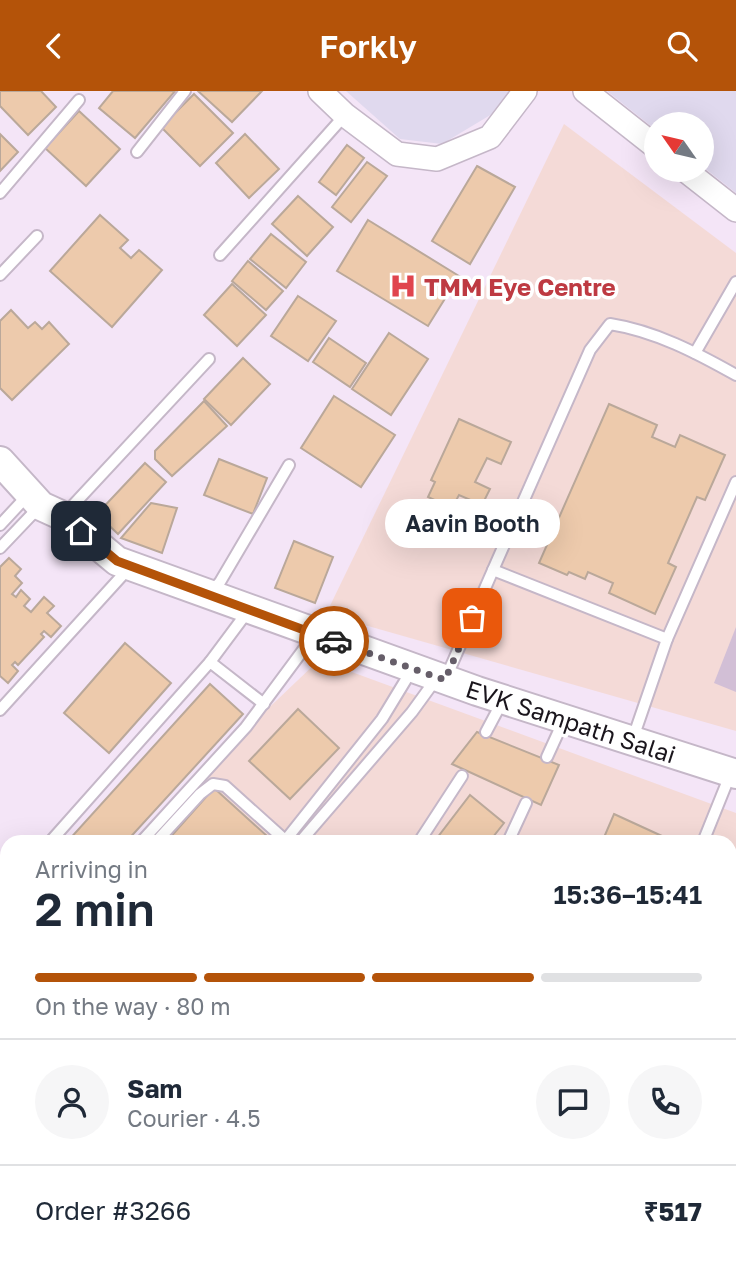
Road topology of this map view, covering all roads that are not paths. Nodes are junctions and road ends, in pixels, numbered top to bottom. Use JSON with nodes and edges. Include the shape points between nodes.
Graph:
{"nodes":[{"id":1,"x":185,"y":91,"type":"edge"},
{"id":2,"x":320,"y":91,"type":"edge"},
{"id":3,"x":525,"y":91,"type":"edge"},
{"id":4,"x":585,"y":91,"type":"edge"},
{"id":5,"x":79,"y":100,"type":"dead end"},
{"id":6,"x":345,"y":115,"type":"junction"},
{"id":7,"x":644,"y":138,"type":"edge"},
{"id":8,"x":137,"y":152,"type":"dead end"},
{"id":9,"x":700,"y":182,"type":"edge"},
{"id":10,"x":0,"y":193,"type":"edge"},
{"id":11,"x":736,"y":210,"type":"edge"},
{"id":12,"x":37,"y":236,"type":"dead end"},
{"id":13,"x":220,"y":255,"type":"dead end"},
{"id":14,"x":0,"y":275,"type":"edge"},
{"id":15,"x":736,"y":282,"type":"edge"},
{"id":16,"x":695,"y":353,"type":"junction"},
{"id":17,"x":209,"y":359,"type":"dead end"},
{"id":18,"x":736,"y":375,"type":"edge"},
{"id":19,"x":0,"y":461,"type":"edge"},
{"id":20,"x":289,"y":465,"type":"dead end"},
{"id":21,"x":736,"y":482,"type":"edge"},
{"id":22,"x":45,"y":505,"type":"junction"},
{"id":23,"x":0,"y":525,"type":"edge"},
{"id":24,"x":0,"y":548,"type":"edge"},
{"id":25,"x":131,"y":566,"type":"junction"},
{"id":26,"x":493,"y":570,"type":"junction"},
{"id":27,"x":209,"y":594,"type":"junction"},
{"id":28,"x":249,"y":610,"type":"junction"},
{"id":29,"x":315,"y":634,"type":"junction"},
{"id":30,"x":667,"y":639,"type":"junction"},
{"id":31,"x":210,"y":662,"type":"junction"},
{"id":32,"x":432,"y":675,"type":"junction"},
{"id":33,"x":503,"y":699,"type":"junction"},
{"id":34,"x":2,"y":703,"type":"edge"},
{"id":35,"x":264,"y":704,"type":"junction"},
{"id":36,"x":564,"y":719,"type":"junction"},
{"id":37,"x":486,"y":732,"type":"dead end"},
{"id":38,"x":632,"y":741,"type":"junction"},
{"id":39,"x":547,"y":757,"type":"dead end"},
{"id":40,"x":733,"y":773,"type":"edge"},
{"id":41,"x":461,"y":776,"type":"dead end"},
{"id":42,"x":526,"y":803,"type":"dead end"},
{"id":43,"x":56,"y":835,"type":"edge"},
{"id":44,"x":147,"y":835,"type":"edge"},
{"id":45,"x":162,"y":835,"type":"edge"},
{"id":46,"x":278,"y":835,"type":"edge"},
{"id":47,"x":289,"y":835,"type":"edge"},
{"id":48,"x":306,"y":835,"type":"edge"},
{"id":49,"x":423,"y":835,"type":"edge"},
{"id":50,"x":511,"y":835,"type":"edge"},
{"id":51,"x":706,"y":835,"type":"edge"}],
"edges":[{"from":1,"to":8,"type":"lane"},
{"from":2,"to":6,"type":"street"},
{"from":3,"to":6,"type":"street","via":[[490,137],[437,159],[397,154]]},
{"from":4,"to":7,"type":"street"},
{"from":5,"to":10,"type":"lane"},
{"from":6,"to":13,"type":"lane"},
{"from":9,"to":11,"type":"street"},
{"from":12,"to":14,"type":"lane"},
{"from":15,"to":16,"type":"lane"},
{"from":16,"to":18,"type":"lane"},
{"from":16,"to":26,"type":"lane","via":[[632,327],[610,324],[590,350]]},
{"from":17,"to":22,"type":"lane"},
{"from":19,"to":22,"type":"street","name":"EVK Sampath Salai"},
{"from":20,"to":27,"type":"lane"},
{"from":21,"to":30,"type":"lane"},
{"from":22,"to":23,"type":"lane"},
{"from":22,"to":24,"type":"lane"},
{"from":22,"to":25,"type":"street","name":"EVK Sampath Salai","via":[[117,561]]},
{"from":25,"to":27,"type":"street","name":"EVK Sampath Salai"},
{"from":25,"to":34,"type":"lane"},
{"from":26,"to":30,"type":"lane"},
{"from":26,"to":32,"type":"lane"},
{"from":27,"to":28,"type":"street","name":"EVK Sampath Salai"},
{"from":28,"to":29,"type":"street","name":"EVK Sampath Salai"},
{"from":28,"to":31,"type":"lane"},
{"from":29,"to":32,"type":"street","name":"EVK Sampath Salai"},
{"from":29,"to":35,"type":"lane"},
{"from":30,"to":38,"type":"lane"},
{"from":31,"to":35,"type":"lane"},
{"from":31,"to":43,"type":"lane"},
{"from":32,"to":33,"type":"street","name":"EVK Sampath Salai"},
{"from":32,"to":47,"type":"lane","via":[[382,719]]},
{"from":32,"to":48,"type":"lane","via":[[412,712]]},
{"from":33,"to":36,"type":"street","name":"EVK Sampath Salai"},
{"from":33,"to":37,"type":"lane"},
{"from":35,"to":44,"type":"lane"},
{"from":36,"to":38,"type":"street","name":"EVK Sampath Salai"},
{"from":36,"to":39,"type":"lane"},
{"from":38,"to":40,"type":"street","name":"EVK Sampath Salai"},
{"from":40,"to":51,"type":"lane"},
{"from":41,"to":49,"type":"lane"},
{"from":42,"to":50,"type":"lane"},
{"from":45,"to":46,"type":"lane","via":[[213,784],[225,786]]}]}
